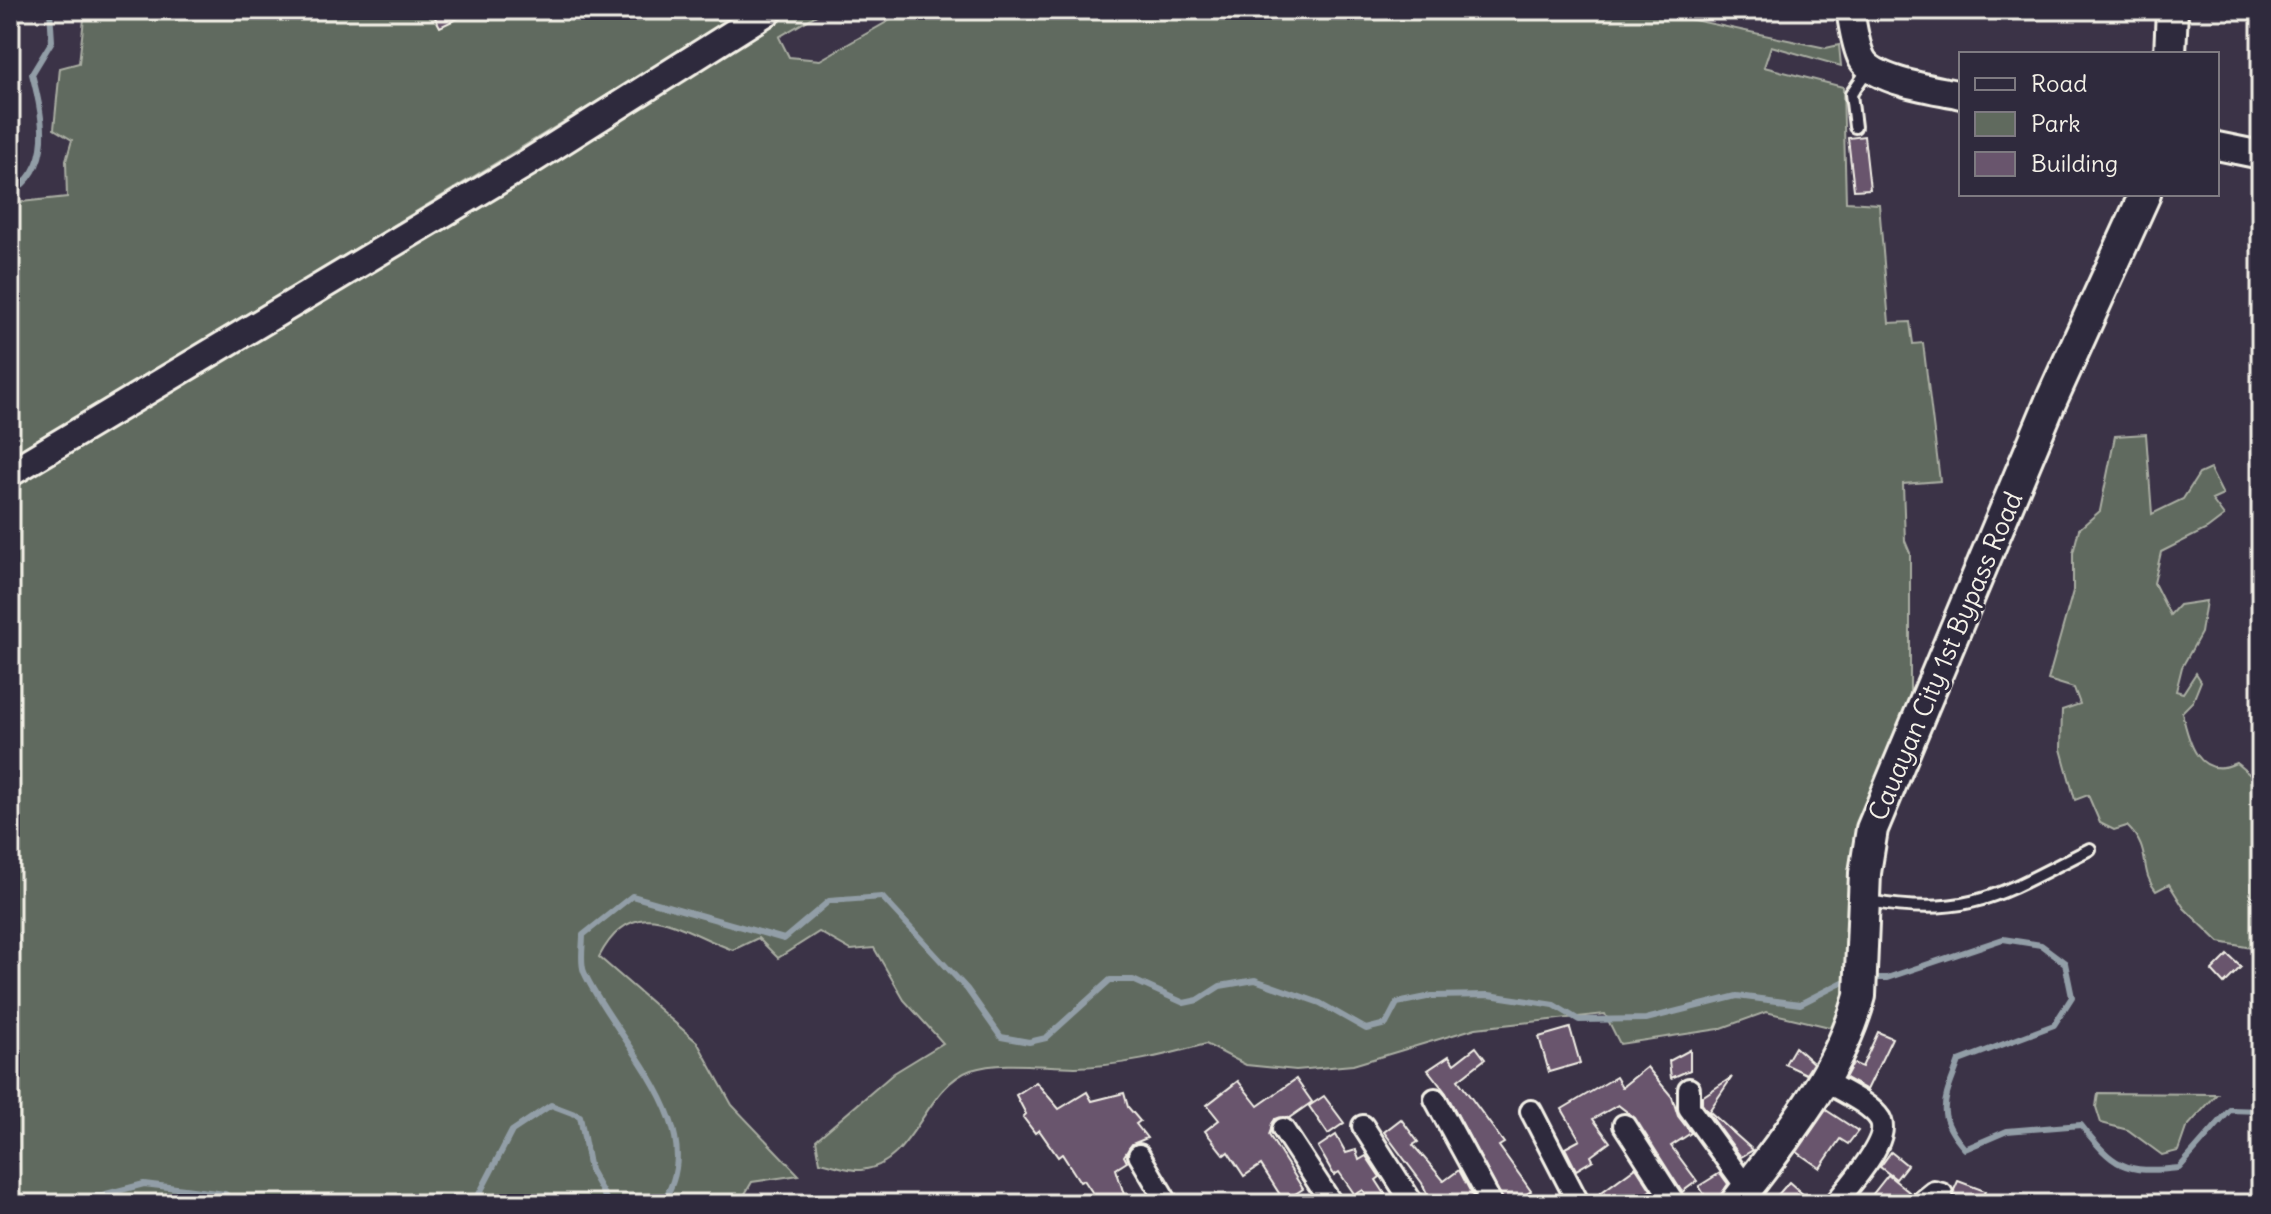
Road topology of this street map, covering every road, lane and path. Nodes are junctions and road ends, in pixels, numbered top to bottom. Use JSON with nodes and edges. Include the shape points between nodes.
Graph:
{"nodes":[{"id":1,"x":770,"y":10,"type":"edge"},
{"id":2,"x":1850,"y":10,"type":"edge"},
{"id":3,"x":2172,"y":10,"type":"edge"},
{"id":4,"x":2170,"y":52,"type":"edge"},
{"id":5,"x":1869,"y":68,"type":"junction"},
{"id":6,"x":1959,"y":94,"type":"edge"},
{"id":7,"x":1855,"y":127,"type":"dead end"},
{"id":8,"x":2219,"y":146,"type":"edge"},
{"id":9,"x":2261,"y":155,"type":"edge"},
{"id":10,"x":2144,"y":196,"type":"edge"},
{"id":11,"x":10,"y":473,"type":"edge"},
{"id":12,"x":2090,"y":849,"type":"dead end"},
{"id":13,"x":1863,"y":900,"type":"junction"},
{"id":14,"x":1823,"y":1080,"type":"junction"},
{"id":15,"x":1689,"y":1089,"type":"dead end"},
{"id":16,"x":1435,"y":1099,"type":"dead end"},
{"id":17,"x":1531,"y":1111,"type":"dead end"},
{"id":18,"x":1624,"y":1125,"type":"dead end"},
{"id":19,"x":1363,"y":1126,"type":"dead end"},
{"id":20,"x":1283,"y":1129,"type":"dead end"},
{"id":21,"x":1139,"y":1155,"type":"dead end"},
{"id":22,"x":1741,"y":1196,"type":"edge"},
{"id":23,"x":1168,"y":1204,"type":"edge"},
{"id":24,"x":1332,"y":1204,"type":"edge"},
{"id":25,"x":1413,"y":1204,"type":"edge"},
{"id":26,"x":1492,"y":1204,"type":"edge"},
{"id":27,"x":1579,"y":1204,"type":"edge"},
{"id":28,"x":1675,"y":1204,"type":"edge"},
{"id":29,"x":1835,"y":1204,"type":"edge"},
{"id":30,"x":1919,"y":1204,"type":"edge"},
{"id":31,"x":1943,"y":1204,"type":"edge"}],
"edges":[{"from":1,"to":11,"type":"street","via":[[529,162]]},
{"from":2,"to":5,"type":"street","via":[[1857,45]]},
{"from":3,"to":4,"type":"main road"},
{"from":5,"to":6,"type":"street"},
{"from":5,"to":7,"type":"lane","via":[[1851,94]]},
{"from":8,"to":9,"type":"street"},
{"from":10,"to":13,"type":"main road","name":"Cauayan City 1st Bypass Road","via":[[1894,769],[1872,829]]},
{"from":12,"to":13,"type":"lane","via":[[1969,905],[1911,909]]},
{"from":13,"to":14,"type":"main road","name":"Cauayan City 1st Bypass Road","via":[[1860,996]]},
{"from":14,"to":22,"type":"main road","name":"Cauayan City 1st Bypass Road"},
{"from":14,"to":29,"type":"street","via":[[1877,1116],[1883,1127],[1878,1145]]},
{"from":15,"to":22,"type":"street","via":[[1689,1108]]},
{"from":16,"to":26,"type":"street"},
{"from":17,"to":27,"type":"street"},
{"from":18,"to":28,"type":"street"},
{"from":19,"to":25,"type":"street"},
{"from":20,"to":24,"type":"street"},
{"from":21,"to":23,"type":"street"},
{"from":30,"to":31,"type":"street","via":[[1934,1192],[1942,1194]]}]}
